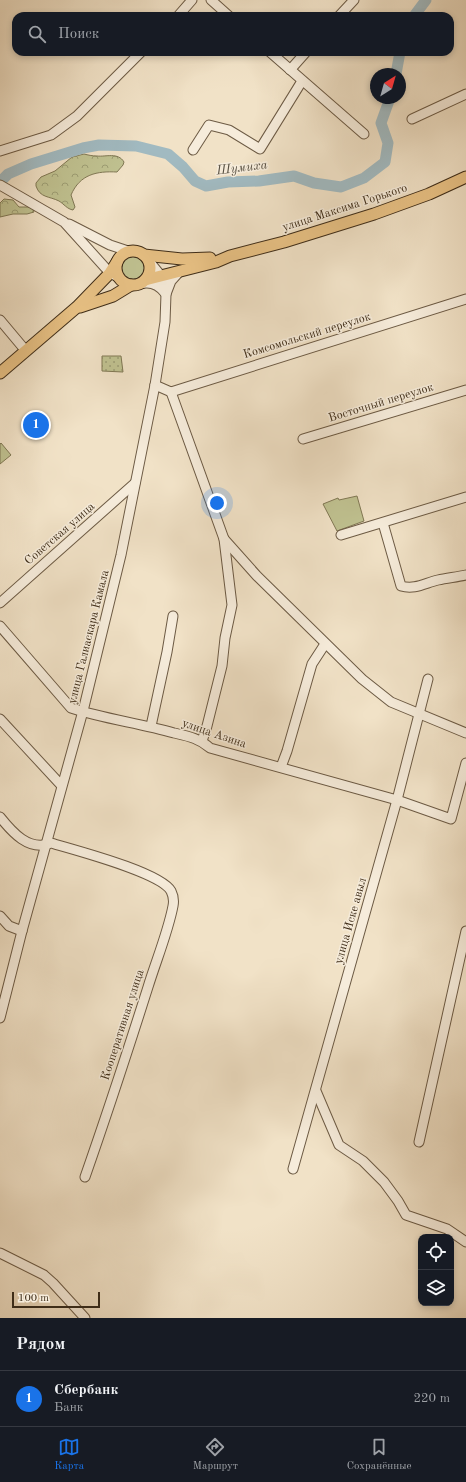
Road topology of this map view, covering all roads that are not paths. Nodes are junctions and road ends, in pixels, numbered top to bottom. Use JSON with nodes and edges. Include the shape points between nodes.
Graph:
{"nodes":[{"id":1,"x":192,"y":0,"type":"edge"},
{"id":2,"x":211,"y":0,"type":"edge"},
{"id":3,"x":354,"y":0,"type":"edge"},
{"id":4,"x":182,"y":12,"type":"edge"},
{"id":5,"x":224,"y":12,"type":"edge"},
{"id":6,"x":343,"y":12,"type":"edge"},
{"id":7,"x":137,"y":56,"type":"edge"},
{"id":8,"x":274,"y":56,"type":"edge"},
{"id":9,"x":302,"y":56,"type":"edge"},
{"id":10,"x":290,"y":70,"type":"junction"},
{"id":11,"x":302,"y":80,"type":"junction"},
{"id":12,"x":466,"y":94,"type":"edge"},
{"id":13,"x":412,"y":119,"type":"dead end"},
{"id":14,"x":364,"y":134,"type":"dead end"},
{"id":15,"x":193,"y":150,"type":"dead end"},
{"id":16,"x":0,"y":151,"type":"edge"},
{"id":17,"x":466,"y":177,"type":"edge"},
{"id":18,"x":3,"y":187,"type":"edge"},
{"id":19,"x":64,"y":222,"type":"junction"},
{"id":20,"x":128,"y":251,"type":"junction"},
{"id":21,"x":230,"y":256,"type":"junction"},
{"id":22,"x":146,"y":258,"type":"junction"},
{"id":23,"x":180,"y":270,"type":"junction"},
{"id":24,"x":114,"y":275,"type":"junction"},
{"id":25,"x":162,"y":277,"type":"junction"},
{"id":26,"x":139,"y":283,"type":"junction"},
{"id":27,"x":166,"y":294,"type":"junction"},
{"id":28,"x":466,"y":299,"type":"edge"},
{"id":29,"x":77,"y":307,"type":"junction"},
{"id":30,"x":0,"y":320,"type":"edge"},
{"id":31,"x":26,"y":351,"type":"junction"},
{"id":32,"x":0,"y":373,"type":"edge"},
{"id":33,"x":155,"y":385,"type":"junction"},
{"id":34,"x":466,"y":390,"type":"edge"},
{"id":35,"x":171,"y":392,"type":"junction"},
{"id":36,"x":303,"y":439,"type":"dead end"},
{"id":37,"x":135,"y":483,"type":"junction"},
{"id":38,"x":466,"y":497,"type":"edge"},
{"id":39,"x":383,"y":523,"type":"junction"},
{"id":40,"x":341,"y":536,"type":"dead end"},
{"id":41,"x":224,"y":539,"type":"junction"},
{"id":42,"x":466,"y":575,"type":"edge"},
{"id":43,"x":0,"y":603,"type":"edge"},
{"id":44,"x":173,"y":616,"type":"dead end"},
{"id":45,"x":0,"y":626,"type":"edge"},
{"id":46,"x":325,"y":644,"type":"junction"},
{"id":47,"x":428,"y":679,"type":"dead end"},
{"id":48,"x":83,"y":712,"type":"junction"},
{"id":49,"x":420,"y":714,"type":"junction"},
{"id":50,"x":0,"y":719,"type":"edge"},
{"id":51,"x":151,"y":726,"type":"junction"},
{"id":52,"x":466,"y":733,"type":"edge"},
{"id":53,"x":202,"y":741,"type":"junction"},
{"id":54,"x":466,"y":763,"type":"edge"},
{"id":55,"x":281,"y":767,"type":"junction"},
{"id":56,"x":61,"y":785,"type":"junction"},
{"id":57,"x":397,"y":800,"type":"junction"},
{"id":58,"x":0,"y":817,"type":"edge"},
{"id":59,"x":46,"y":845,"type":"junction"},
{"id":60,"x":0,"y":916,"type":"edge"},
{"id":61,"x":22,"y":931,"type":"junction"},
{"id":62,"x":466,"y":931,"type":"edge"},
{"id":63,"x":0,"y":1018,"type":"edge"},
{"id":64,"x":316,"y":1091,"type":"junction"},
{"id":65,"x":419,"y":1142,"type":"dead end"},
{"id":66,"x":293,"y":1168,"type":"dead end"},
{"id":67,"x":85,"y":1177,"type":"dead end"},
{"id":68,"x":466,"y":1242,"type":"edge"},
{"id":69,"x":0,"y":1253,"type":"edge"},
{"id":70,"x":85,"y":1318,"type":"edge"}],
"edges":[{"from":1,"to":4,"type":"street"},
{"from":2,"to":5,"type":"street"},
{"from":3,"to":6,"type":"street"},
{"from":7,"to":16,"type":"street","via":[[77,116],[51,135]]},
{"from":8,"to":10,"type":"street"},
{"from":9,"to":10,"type":"street"},
{"from":10,"to":11,"type":"street"},
{"from":11,"to":14,"type":"street"},
{"from":11,"to":15,"type":"street","via":[[260,149],[229,130],[209,125]]},
{"from":12,"to":13,"type":"street"},
{"from":17,"to":21,"type":"main road","name":"улица Максима Горького","via":[[374,214]]},
{"from":18,"to":19,"type":"street"},
{"from":19,"to":20,"type":"street"},
{"from":19,"to":24,"type":"street"},
{"from":20,"to":22,"type":"main road","name":"улица Максима Горького","via":[[139,252]]},
{"from":20,"to":24,"type":"main road","via":[[121,255]]},
{"from":21,"to":22,"type":"main road","name":"улица Максима Горького","via":[[201,259]]},
{"from":21,"to":23,"type":"main road","name":"улица Максима Горького","via":[[216,262]]},
{"from":22,"to":25,"type":"street","name":"улица Галиаскара Камала"},
{"from":22,"to":26,"type":"main road","via":[[150,271]]},
{"from":23,"to":25,"type":"main road","name":"улица Максима Горького"},
{"from":23,"to":27,"type":"street","via":[[171,281]]},
{"from":24,"to":26,"type":"main road","via":[[122,280]]},
{"from":24,"to":29,"type":"main road"},
{"from":25,"to":26,"type":"main road","name":"улица Максима Горького"},
{"from":25,"to":27,"type":"street","name":"улица Галиаскара Камала"},
{"from":26,"to":27,"type":"street","via":[[155,284]]},
{"from":26,"to":29,"type":"main road","via":[[114,296]]},
{"from":27,"to":33,"type":"street","name":"улица Галиаскара Камала","via":[[165,322]]},
{"from":28,"to":35,"type":"street","name":"Комсомольский переулок"},
{"from":29,"to":31,"type":"main road"},
{"from":30,"to":31,"type":"street"},
{"from":31,"to":32,"type":"main road"},
{"from":33,"to":35,"type":"street"},
{"from":33,"to":37,"type":"street","name":"улица Галиаскара Камала"},
{"from":34,"to":36,"type":"street","name":"Восточный переулок"},
{"from":35,"to":41,"type":"street"},
{"from":37,"to":43,"type":"street","name":"Советская улица"},
{"from":37,"to":48,"type":"street","name":"улица Галиаскара Камала","via":[[121,555]]},
{"from":38,"to":39,"type":"street"},
{"from":39,"to":40,"type":"street"},
{"from":39,"to":42,"type":"street","via":[[401,586],[421,586]]},
{"from":41,"to":46,"type":"street"},
{"from":41,"to":53,"type":"street","via":[[232,605],[222,666]]},
{"from":44,"to":51,"type":"street"},
{"from":45,"to":48,"type":"street","name":"улица Азина","via":[[71,708]]},
{"from":46,"to":49,"type":"street","via":[[391,702]]},
{"from":46,"to":55,"type":"street","via":[[312,664]]},
{"from":47,"to":49,"type":"street","name":"улица Иске авыл"},
{"from":48,"to":51,"type":"street","name":"улица Азина"},
{"from":48,"to":56,"type":"street","name":"улица Галиаскара Камала"},
{"from":49,"to":52,"type":"street"},
{"from":49,"to":57,"type":"street","name":"улица Иске авыл"},
{"from":50,"to":56,"type":"street"},
{"from":51,"to":53,"type":"street","name":"улица Азина"},
{"from":53,"to":55,"type":"street","name":"улица Азина","via":[[210,748]]},
{"from":54,"to":57,"type":"street","name":"улица Азина","via":[[451,820]]},
{"from":55,"to":57,"type":"street","name":"улица Азина"},
{"from":56,"to":59,"type":"street","name":"улица Галиаскара Камала"},
{"from":57,"to":64,"type":"street","name":"улица Иске авыл"},
{"from":58,"to":59,"type":"street","via":[[18,837],[40,846]]},
{"from":59,"to":61,"type":"street","name":"улица Галиаскара Камала"},
{"from":59,"to":67,"type":"street","name":"Кооперативная улица","via":[[51,843],[88,854],[162,882],[171,892],[173,904]]},
{"from":60,"to":61,"type":"street","via":[[9,926]]},
{"from":61,"to":63,"type":"street","name":"улица Галиаскара Камала"},
{"from":62,"to":65,"type":"street"},
{"from":64,"to":66,"type":"street","name":"улица Иске авыл"},
{"from":64,"to":68,"type":"street","via":[[339,1145],[363,1161],[384,1182],[406,1215],[447,1229]]},
{"from":69,"to":70,"type":"street","via":[[44,1275]]}]}
